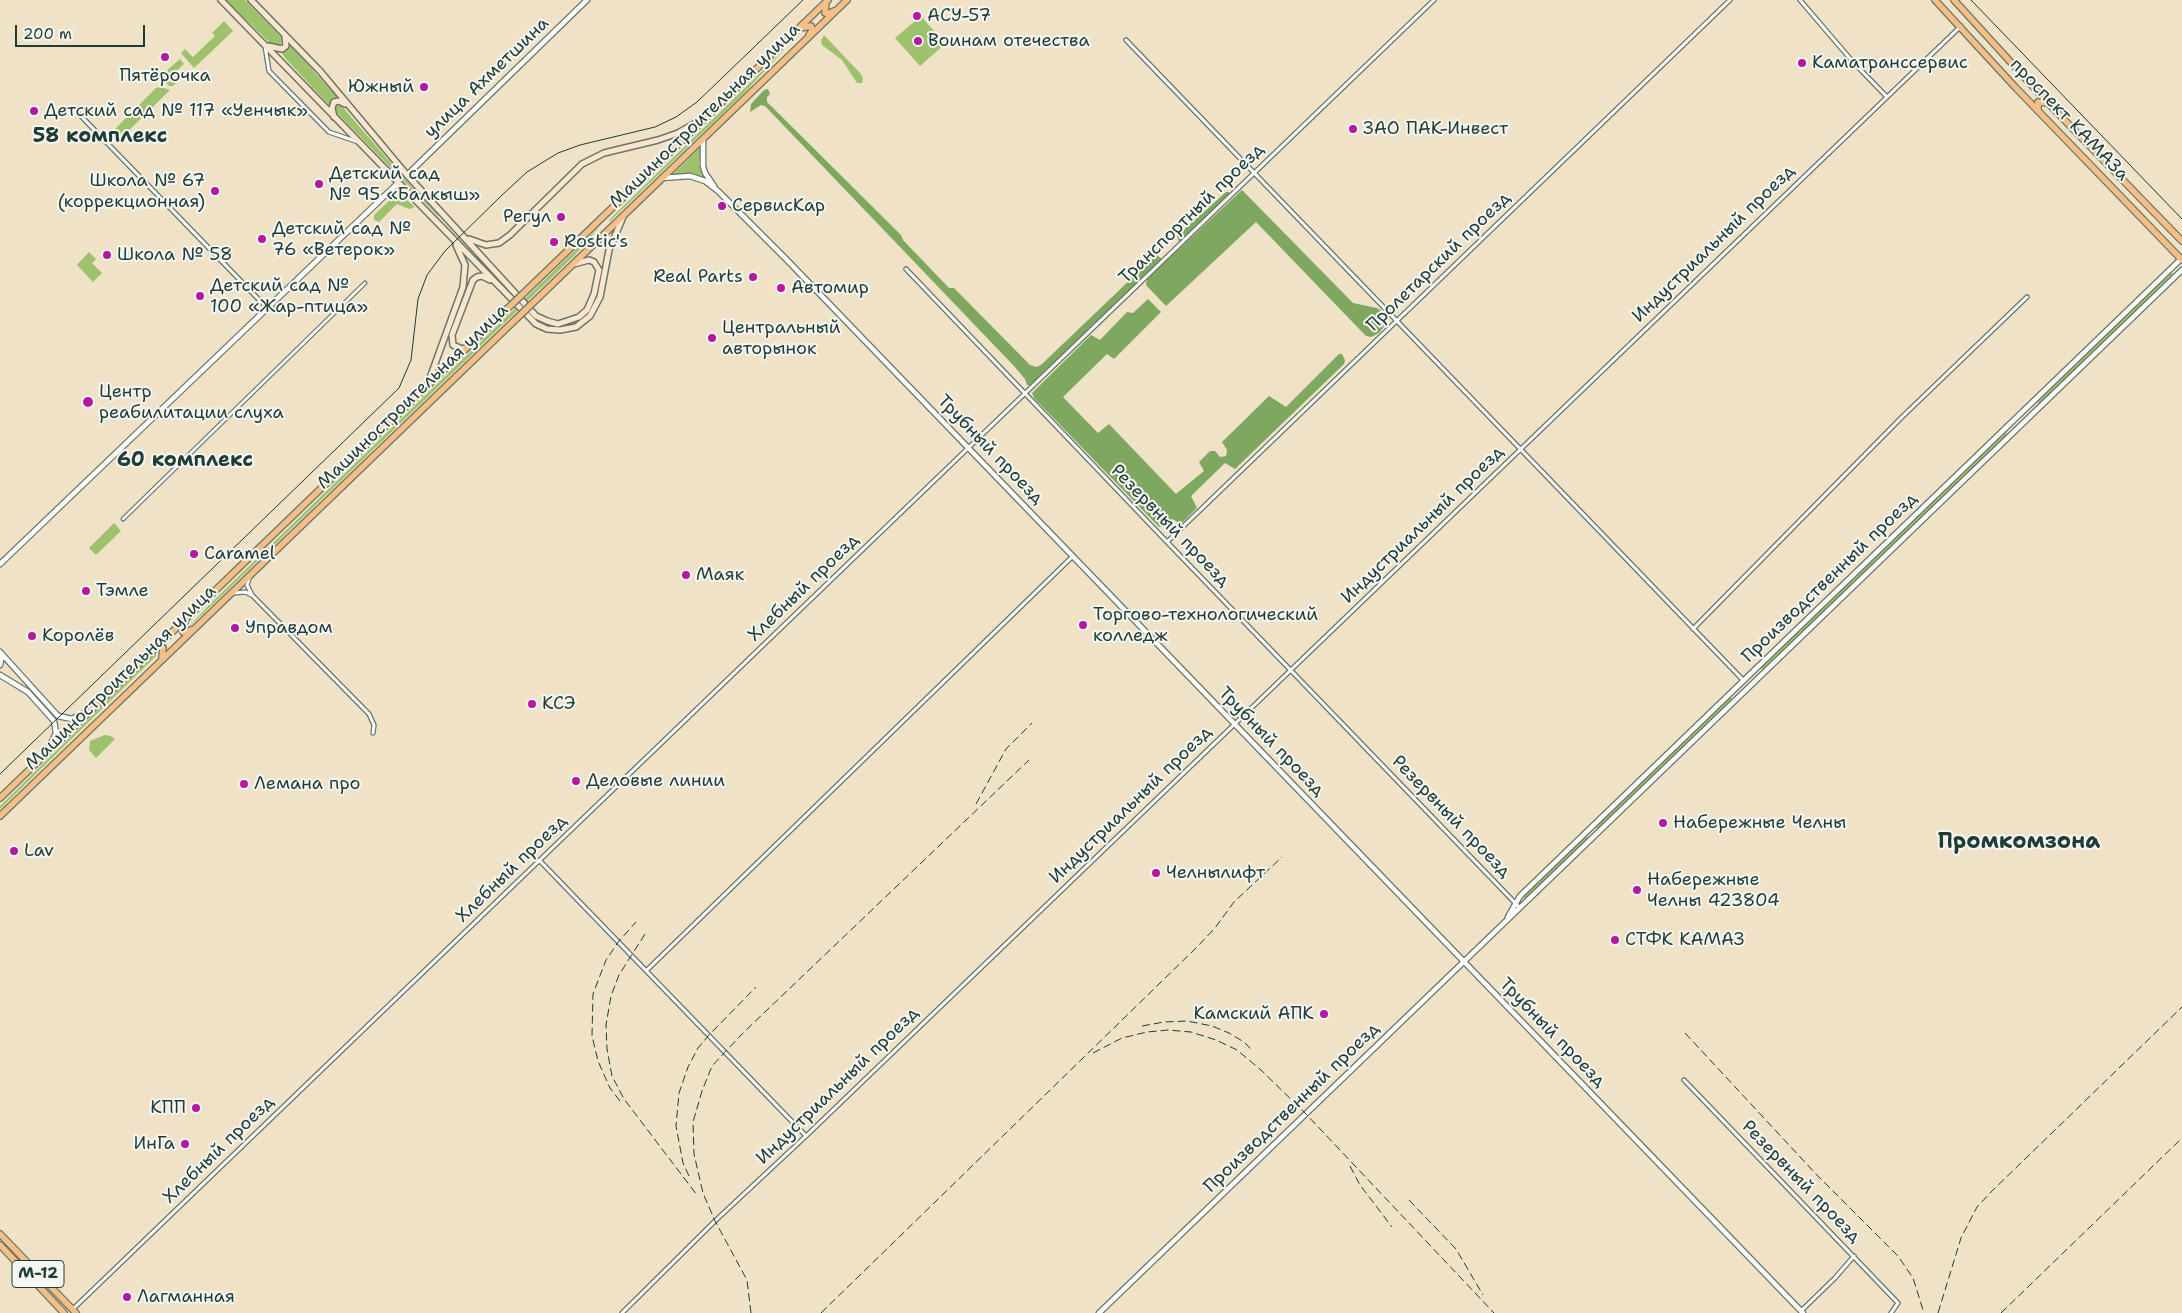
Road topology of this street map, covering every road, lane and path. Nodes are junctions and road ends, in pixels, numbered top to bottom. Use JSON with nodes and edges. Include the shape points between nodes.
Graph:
{"nodes":[{"id":1,"x":221,"y":0,"type":"edge"},
{"id":2,"x":251,"y":0,"type":"edge"},
{"id":3,"x":260,"y":0,"type":"edge"},
{"id":4,"x":586,"y":0,"type":"edge"},
{"id":5,"x":827,"y":0,"type":"edge"},
{"id":6,"x":847,"y":0,"type":"edge"},
{"id":7,"x":1434,"y":0,"type":"edge"},
{"id":8,"x":1730,"y":0,"type":"edge"},
{"id":9,"x":1800,"y":0,"type":"edge"},
{"id":10,"x":1935,"y":0,"type":"edge"},
{"id":11,"x":1954,"y":0,"type":"edge"},
{"id":12,"x":258,"y":7,"type":"junction"},
{"id":13,"x":837,"y":10,"type":"junction"},
{"id":14,"x":1960,"y":26,"type":"junction"},
{"id":15,"x":797,"y":29,"type":"junction"},
{"id":16,"x":282,"y":32,"type":"junction"},
{"id":17,"x":807,"y":39,"type":"junction"},
{"id":18,"x":1126,"y":40,"type":"dead end"},
{"id":19,"x":265,"y":45,"type":"junction"},
{"id":20,"x":2029,"y":83,"type":"junction"},
{"id":21,"x":2016,"y":88,"type":"junction"},
{"id":22,"x":1886,"y":96,"type":"junction"},
{"id":23,"x":2048,"y":103,"type":"junction"},
{"id":24,"x":348,"y":105,"type":"junction"},
{"id":25,"x":2038,"y":111,"type":"junction"},
{"id":26,"x":79,"y":114,"type":"dead end"},
{"id":27,"x":334,"y":117,"type":"junction"},
{"id":28,"x":706,"y":117,"type":"junction"},
{"id":29,"x":703,"y":139,"type":"junction"},
{"id":30,"x":359,"y":142,"type":"junction"},
{"id":31,"x":1254,"y":174,"type":"junction"},
{"id":32,"x":407,"y":175,"type":"junction"},
{"id":33,"x":662,"y":178,"type":"junction"},
{"id":34,"x":398,"y":183,"type":"junction"},
{"id":35,"x":718,"y":191,"type":"junction"},
{"id":36,"x":441,"y":211,"type":"junction"},
{"id":37,"x":625,"y":214,"type":"junction"},
{"id":38,"x":432,"y":218,"type":"junction"},
{"id":39,"x":598,"y":221,"type":"junction"},
{"id":40,"x":608,"y":231,"type":"junction"},
{"id":41,"x":451,"y":236,"type":"junction"},
{"id":42,"x":465,"y":237,"type":"junction"},
{"id":43,"x":2182,"y":241,"type":"edge"},
{"id":44,"x":2182,"y":259,"type":"edge"},
{"id":45,"x":573,"y":264,"type":"junction"},
{"id":46,"x":906,"y":269,"type":"dead end"},
{"id":47,"x":2182,"y":270,"type":"edge"},
{"id":48,"x":365,"y":283,"type":"dead end"},
{"id":49,"x":495,"y":283,"type":"junction"},
{"id":50,"x":2027,"y":296,"type":"dead end"},
{"id":51,"x":267,"y":308,"type":"junction"},
{"id":52,"x":1398,"y":320,"type":"junction"},
{"id":53,"x":468,"y":347,"type":"junction"},
{"id":54,"x":426,"y":387,"type":"junction"},
{"id":55,"x":1026,"y":394,"type":"junction"},
{"id":56,"x":2018,"y":416,"type":"junction"},
{"id":57,"x":2024,"y":422,"type":"junction"},
{"id":58,"x":969,"y":448,"type":"junction"},
{"id":59,"x":1521,"y":449,"type":"junction"},
{"id":60,"x":123,"y":519,"type":"dead end"},
{"id":61,"x":1166,"y":542,"type":"junction"},
{"id":62,"x":1073,"y":556,"type":"junction"},
{"id":63,"x":0,"y":564,"type":"edge"},
{"id":64,"x":251,"y":574,"type":"junction"},
{"id":65,"x":229,"y":595,"type":"junction"},
{"id":66,"x":252,"y":595,"type":"junction"},
{"id":67,"x":187,"y":618,"type":"junction"},
{"id":68,"x":197,"y":626,"type":"junction"},
{"id":69,"x":1693,"y":629,"type":"junction"},
{"id":70,"x":150,"y":651,"type":"junction"},
{"id":71,"x":0,"y":652,"type":"edge"},
{"id":72,"x":162,"y":658,"type":"junction"},
{"id":73,"x":0,"y":665,"type":"edge"},
{"id":74,"x":1290,"y":671,"type":"junction"},
{"id":75,"x":0,"y":675,"type":"edge"},
{"id":76,"x":1743,"y":680,"type":"junction"},
{"id":77,"x":1749,"y":686,"type":"junction"},
{"id":78,"x":91,"y":710,"type":"junction"},
{"id":79,"x":54,"y":717,"type":"junction"},
{"id":80,"x":1235,"y":724,"type":"junction"},
{"id":81,"x":373,"y":733,"type":"dead end"},
{"id":82,"x":47,"y":753,"type":"junction"},
{"id":83,"x":0,"y":798,"type":"edge"},
{"id":84,"x":0,"y":816,"type":"edge"},
{"id":85,"x":1589,"y":829,"type":"junction"},
{"id":86,"x":1595,"y":835,"type":"junction"},
{"id":87,"x":540,"y":861,"type":"junction"},
{"id":88,"x":1515,"y":904,"type":"junction"},
{"id":89,"x":1520,"y":908,"type":"junction"},
{"id":90,"x":1504,"y":922,"type":"junction"},
{"id":91,"x":1464,"y":962,"type":"junction"},
{"id":92,"x":647,"y":970,"type":"junction"},
{"id":93,"x":1684,"y":1080,"type":"dead end"},
{"id":94,"x":806,"y":1136,"type":"junction"},
{"id":95,"x":0,"y":1234,"type":"edge"},
{"id":96,"x":0,"y":1246,"type":"edge"},
{"id":97,"x":1854,"y":1256,"type":"junction"},
{"id":98,"x":73,"y":1312,"type":"edge"},
{"id":99,"x":1802,"y":1312,"type":"edge"},
{"id":100,"x":64,"y":1313,"type":"edge"},
{"id":101,"x":622,"y":1313,"type":"edge"},
{"id":102,"x":1099,"y":1313,"type":"edge"},
{"id":103,"x":1891,"y":1313,"type":"edge"}],
"edges":[{"from":1,"to":19,"type":"main road"},
{"from":2,"to":12,"type":"main road"},
{"from":3,"to":12,"type":"street"},
{"from":4,"to":32,"type":"street","name":"улица Ахметшина"},
{"from":5,"to":13,"type":"main road","via":[[825,13]]},
{"from":5,"to":15,"type":"main road","name":"Машиностроительная улица"},
{"from":6,"to":13,"type":"main road","name":"Машиностроительная улица"},
{"from":7,"to":31,"type":"street","name":"Транспортный проезд"},
{"from":8,"to":52,"type":"street","name":"Пролетарский проезд"},
{"from":9,"to":22,"type":"street"},
{"from":10,"to":14,"type":"main road","name":"проспект КАМАЗа"},
{"from":11,"to":20,"type":"main road","name":"проспект КАМАЗа"},
{"from":12,"to":16,"type":"main road"},
{"from":13,"to":17,"type":"main road","name":"Машиностроительная улица"},
{"from":14,"to":21,"type":"main road","name":"проспект КАМАЗа"},
{"from":14,"to":22,"type":"street","name":"Индустриальный проезд"},
{"from":15,"to":17,"type":"main road","via":[[811,26]]},
{"from":15,"to":28,"type":"main road","name":"Машиностроительная улица"},
{"from":16,"to":19,"type":"main road","via":[[286,46],[277,50]]},
{"from":16,"to":24,"type":"main road"},
{"from":17,"to":29,"type":"main road","name":"Машиностроительная улица"},
{"from":18,"to":31,"type":"street"},
{"from":19,"to":27,"type":"main road"},
{"from":19,"to":30,"type":"street","via":[[269,72],[329,132]]},
{"from":20,"to":21,"type":"main road","via":[[2032,88],[2029,93]]},
{"from":20,"to":23,"type":"main road","name":"проспект КАМАЗа"},
{"from":21,"to":25,"type":"main road","name":"проспект КАМАЗа"},
{"from":22,"to":59,"type":"street","name":"Индустриальный проезд"},
{"from":23,"to":25,"type":"main road","via":[[2038,102]]},
{"from":23,"to":43,"type":"main road","name":"проспект КАМАЗа"},
{"from":24,"to":27,"type":"main road","via":[[334,102]]},
{"from":24,"to":32,"type":"main road"},
{"from":25,"to":44,"type":"main road","name":"проспект КАМАЗа"},
{"from":26,"to":51,"type":"street"},
{"from":27,"to":30,"type":"main road"},
{"from":28,"to":39,"type":"main road","name":"Машиностроительная улица"},
{"from":28,"to":42,"type":"main road","via":[[678,133],[604,153],[582,164],[499,243],[486,245]]},
{"from":29,"to":33,"type":"main road","name":"Машиностроительная улица"},
{"from":29,"to":35,"type":"street","via":[[705,173]]},
{"from":30,"to":34,"type":"main road"},
{"from":31,"to":52,"type":"street"},
{"from":31,"to":55,"type":"street","name":"Транспортный проезд"},
{"from":32,"to":36,"type":"main road"},
{"from":33,"to":35,"type":"street","via":[[690,176],[705,181]]},
{"from":33,"to":37,"type":"main road","name":"Машиностроительная улица"},
{"from":34,"to":38,"type":"main road"},
{"from":34,"to":51,"type":"street"},
{"from":35,"to":58,"type":"street","name":"Трубный проезд"},
{"from":36,"to":38,"type":"main road","via":[[440,218]]},
{"from":36,"to":42,"type":"main road"},
{"from":37,"to":40,"type":"main road","name":"Машиностроительная улица"},
{"from":37,"to":49,"type":"main road","via":[[609,250],[597,307],[576,327],[554,330],[536,324]]},
{"from":38,"to":41,"type":"main road"},
{"from":39,"to":40,"type":"main road","via":[[609,221]]},
{"from":39,"to":53,"type":"main road","name":"Машиностроительная улица","bridge":true},
{"from":40,"to":45,"type":"main road","name":"Машиностроительная улица"},
{"from":41,"to":49,"type":"main road"},
{"from":41,"to":54,"type":"main road","via":[[462,257],[466,275]]},
{"from":42,"to":45,"type":"main road","via":[[536,316],[546,321],[558,324],[570,321],[579,317],[591,302],[599,274],[597,266],[588,260]]},
{"from":44,"to":56,"type":"street","name":"Производственный проезд"},
{"from":45,"to":64,"type":"main road","name":"Машиностроительная улица","bridge":true},
{"from":46,"to":55,"type":"street","name":"Резервный проезд"},
{"from":47,"to":57,"type":"street","name":"Производственный проезд"},
{"from":48,"to":60,"type":"street"},
{"from":49,"to":53,"type":"main road","via":[[482,276],[468,288],[452,341],[457,348]]},
{"from":50,"to":69,"type":"street","via":[[1902,417]]},
{"from":51,"to":63,"type":"street"},
{"from":52,"to":59,"type":"street"},
{"from":52,"to":61,"type":"street","name":"Пролетарский проезд"},
{"from":53,"to":54,"type":"main road","name":"Машиностроительная улица"},
{"from":54,"to":67,"type":"main road","name":"Машиностроительная улица"},
{"from":55,"to":58,"type":"street","name":"Транспортный проезд"},
{"from":55,"to":61,"type":"street","name":"Резервный проезд"},
{"from":56,"to":57,"type":"street"},
{"from":56,"to":76,"type":"street","name":"Производственный проезд"},
{"from":57,"to":77,"type":"street","name":"Производственный проезд"},
{"from":58,"to":62,"type":"street","name":"Трубный проезд"},
{"from":58,"to":87,"type":"street","name":"Хлебный проезд"},
{"from":59,"to":69,"type":"street"},
{"from":59,"to":74,"type":"street","name":"Индустриальный проезд"},
{"from":61,"to":74,"type":"street","name":"Резервный проезд"},
{"from":62,"to":80,"type":"street","name":"Трубный проезд"},
{"from":62,"to":92,"type":"street"},
{"from":64,"to":65,"type":"main road","name":"Машиностроительная улица"},
{"from":64,"to":66,"type":"street","via":[[247,585]]},
{"from":65,"to":66,"type":"street","via":[[241,591]]},
{"from":65,"to":68,"type":"main road","name":"Машиностроительная улица"},
{"from":66,"to":81,"type":"street","via":[[369,714],[374,725]]},
{"from":67,"to":68,"type":"main road","via":[[183,632]]},
{"from":67,"to":70,"type":"main road","name":"Машиностроительная улица"},
{"from":68,"to":72,"type":"main road","name":"Машиностроительная улица"},
{"from":69,"to":76,"type":"street"},
{"from":70,"to":72,"type":"main road","via":[[161,647],[164,650]]},
{"from":70,"to":78,"type":"main road","name":"Машиностроительная улица"},
{"from":71,"to":73,"type":"street"},
{"from":71,"to":79,"type":"street"},
{"from":72,"to":84,"type":"main road","name":"Машиностроительная улица"},
{"from":74,"to":80,"type":"street","name":"Индустриальный проезд"},
{"from":74,"to":88,"type":"street","name":"Резервный проезд"},
{"from":75,"to":79,"type":"street","via":[[28,692]]},
{"from":76,"to":77,"type":"street"},
{"from":76,"to":85,"type":"street","name":"Производственный проезд"},
{"from":77,"to":86,"type":"street","name":"Производственный проезд"},
{"from":78,"to":79,"type":"street","via":[[72,719]]},
{"from":78,"to":82,"type":"main road","name":"Машиностроительная улица"},
{"from":79,"to":82,"type":"street","via":[[56,733]]},
{"from":80,"to":91,"type":"street","name":"Трубный проезд"},
{"from":80,"to":94,"type":"street","name":"Индустриальный проезд"},
{"from":82,"to":83,"type":"main road","name":"Машиностроительная улица"},
{"from":85,"to":86,"type":"street"},
{"from":85,"to":88,"type":"street","name":"Производственный проезд"},
{"from":86,"to":89,"type":"street","name":"Производственный проезд"},
{"from":87,"to":92,"type":"street"},
{"from":87,"to":98,"type":"street","name":"Хлебный проезд"},
{"from":88,"to":89,"type":"street","name":"Резервный проезд"},
{"from":88,"to":90,"type":"street","name":"Производственный проезд"},
{"from":89,"to":90,"type":"street","name":"Производственный проезд"},
{"from":90,"to":91,"type":"street","name":"Производственный проезд"},
{"from":91,"to":99,"type":"street","name":"Трубный проезд"},
{"from":91,"to":102,"type":"street","name":"Производственный проезд"},
{"from":92,"to":94,"type":"street"},
{"from":93,"to":97,"type":"street","name":"Резервный проезд"},
{"from":94,"to":101,"type":"street","name":"Индустриальный проезд"},
{"from":95,"to":98,"type":"main road","number":"М-12"},
{"from":96,"to":100,"type":"main road","number":"М-12"},
{"from":97,"to":99,"type":"street"},
{"from":97,"to":103,"type":"street","name":"Резервный проезд","via":[[1898,1303]]}]}
